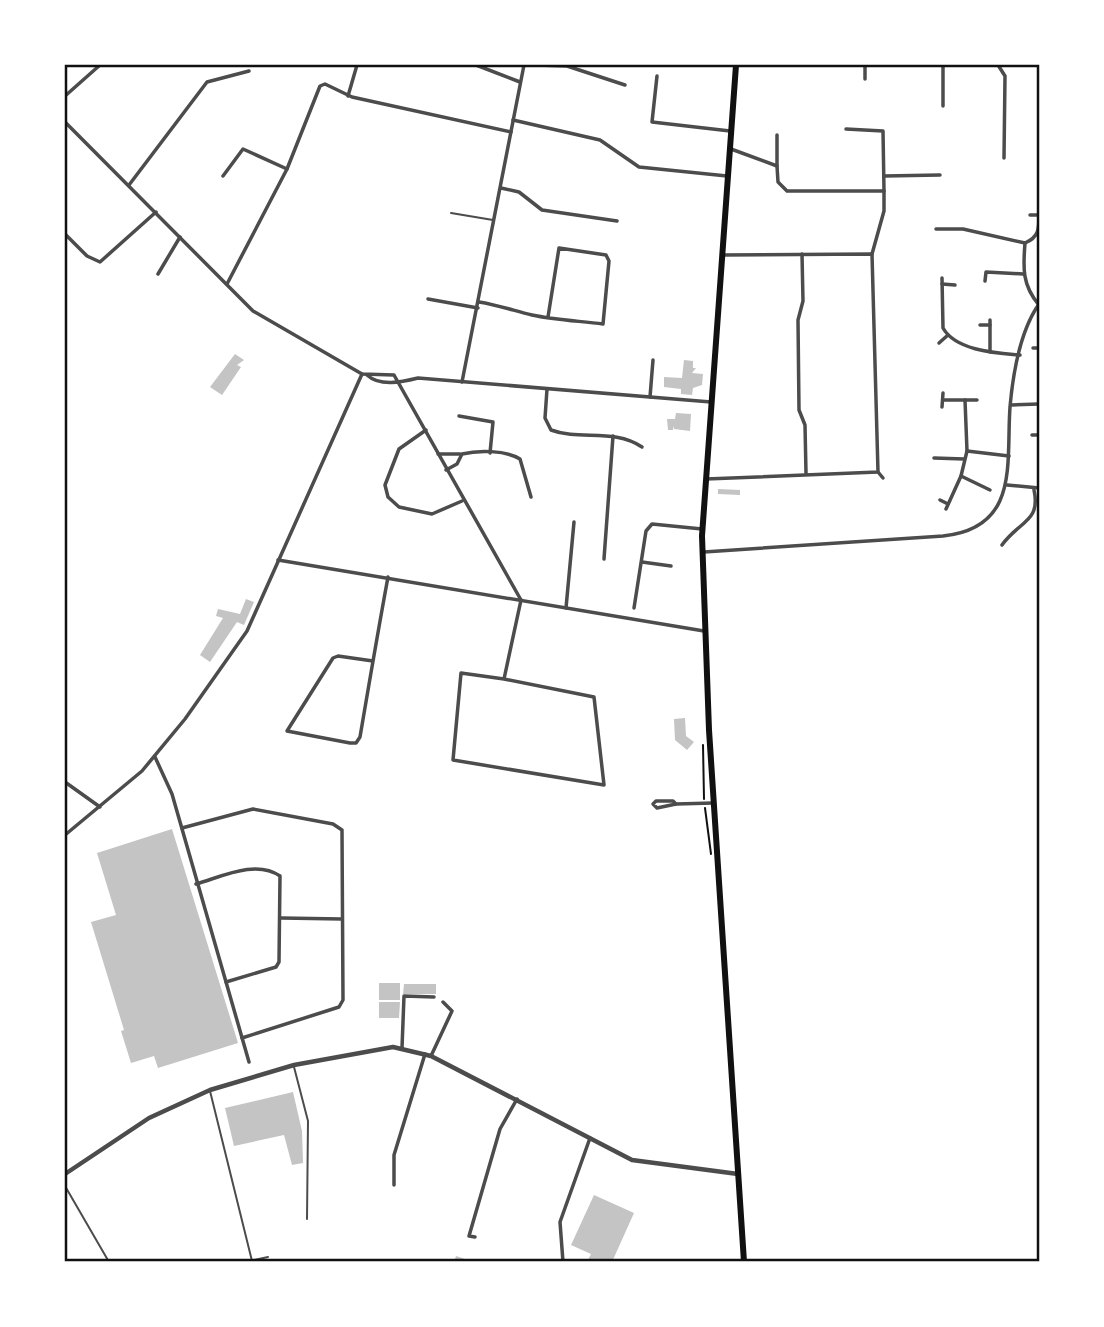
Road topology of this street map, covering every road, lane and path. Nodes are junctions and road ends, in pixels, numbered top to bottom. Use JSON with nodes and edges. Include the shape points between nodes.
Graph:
{"nodes":[{"id":1,"x":100,"y":65,"type":"edge"},
{"id":2,"x":357,"y":65,"type":"edge"},
{"id":3,"x":476,"y":65,"type":"edge"},
{"id":4,"x":524,"y":65,"type":"edge"},
{"id":5,"x":536,"y":65,"type":"edge"},
{"id":6,"x":736,"y":65,"type":"edge"},
{"id":7,"x":865,"y":65,"type":"edge"},
{"id":8,"x":943,"y":65,"type":"edge"},
{"id":9,"x":998,"y":65,"type":"edge"},
{"id":10,"x":249,"y":71,"type":"dead end"},
{"id":11,"x":657,"y":76,"type":"dead end"},
{"id":12,"x":864,"y":79,"type":"dead end"},
{"id":13,"x":520,"y":82,"type":"junction"},
{"id":14,"x":625,"y":85,"type":"dead end"},
{"id":15,"x":65,"y":96,"type":"edge"},
{"id":16,"x":348,"y":96,"type":"junction"},
{"id":17,"x":943,"y":106,"type":"dead end"},
{"id":18,"x":513,"y":120,"type":"junction"},
{"id":19,"x":65,"y":122,"type":"edge"},
{"id":20,"x":846,"y":129,"type":"dead end"},
{"id":21,"x":732,"y":131,"type":"junction"},
{"id":22,"x":511,"y":132,"type":"junction"},
{"id":23,"x":776,"y":135,"type":"dead end"},
{"id":24,"x":731,"y":149,"type":"junction"},
{"id":25,"x":1004,"y":158,"type":"dead end"},
{"id":26,"x":777,"y":166,"type":"junction"},
{"id":27,"x":287,"y":169,"type":"junction"},
{"id":28,"x":940,"y":175,"type":"dead end"},
{"id":29,"x":223,"y":176,"type":"dead end"},
{"id":30,"x":729,"y":176,"type":"junction"},
{"id":31,"x":884,"y":176,"type":"junction"},
{"id":32,"x":129,"y":185,"type":"junction"},
{"id":33,"x":500,"y":188,"type":"junction"},
{"id":34,"x":884,"y":191,"type":"junction"},
{"id":35,"x":156,"y":212,"type":"junction"},
{"id":36,"x":452,"y":213,"type":"dead end"},
{"id":37,"x":1030,"y":215,"type":"dead end"},
{"id":38,"x":1039,"y":215,"type":"edge"},
{"id":39,"x":494,"y":221,"type":"junction"},
{"id":40,"x":617,"y":221,"type":"dead end"},
{"id":41,"x":936,"y":229,"type":"dead end"},
{"id":42,"x":65,"y":234,"type":"edge"},
{"id":43,"x":180,"y":237,"type":"junction"},
{"id":44,"x":1026,"y":243,"type":"junction"},
{"id":45,"x":802,"y":254,"type":"junction"},
{"id":46,"x":872,"y":254,"type":"junction"},
{"id":47,"x":722,"y":255,"type":"junction"},
{"id":48,"x":986,"y":266,"type":"dead end"},
{"id":49,"x":986,"y":272,"type":"junction"},
{"id":50,"x":158,"y":274,"type":"dead end"},
{"id":51,"x":1023,"y":274,"type":"junction"},
{"id":52,"x":942,"y":278,"type":"dead end"},
{"id":53,"x":985,"y":281,"type":"dead end"},
{"id":54,"x":227,"y":284,"type":"junction"},
{"id":55,"x":942,"y":284,"type":"junction"},
{"id":56,"x":955,"y":285,"type":"dead end"},
{"id":57,"x":428,"y":299,"type":"dead end"},
{"id":58,"x":479,"y":302,"type":"junction"},
{"id":59,"x":1039,"y":304,"type":"edge"},
{"id":60,"x":478,"y":308,"type":"junction"},
{"id":61,"x":548,"y":317,"type":"junction"},
{"id":62,"x":980,"y":325,"type":"dead end"},
{"id":63,"x":948,"y":335,"type":"junction"},
{"id":64,"x":939,"y":343,"type":"dead end"},
{"id":65,"x":1033,"y":348,"type":"dead end"},
{"id":66,"x":1039,"y":348,"type":"edge"},
{"id":67,"x":990,"y":352,"type":"junction"},
{"id":68,"x":1020,"y":355,"type":"junction"},
{"id":69,"x":653,"y":360,"type":"dead end"},
{"id":70,"x":364,"y":375,"type":"junction"},
{"id":71,"x":400,"y":382,"type":"junction"},
{"id":72,"x":461,"y":383,"type":"junction"},
{"id":73,"x":547,"y":389,"type":"junction"},
{"id":74,"x":943,"y":393,"type":"dead end"},
{"id":75,"x":650,"y":397,"type":"junction"},
{"id":76,"x":943,"y":400,"type":"junction"},
{"id":77,"x":965,"y":400,"type":"junction"},
{"id":78,"x":977,"y":400,"type":"dead end"},
{"id":79,"x":711,"y":402,"type":"junction"},
{"id":80,"x":1039,"y":404,"type":"edge"},
{"id":81,"x":1010,"y":405,"type":"junction"},
{"id":82,"x":942,"y":407,"type":"dead end"},
{"id":83,"x":459,"y":416,"type":"dead end"},
{"id":84,"x":426,"y":430,"type":"junction"},
{"id":85,"x":1032,"y":435,"type":"dead end"},
{"id":86,"x":1039,"y":435,"type":"edge"},
{"id":87,"x":613,"y":436,"type":"junction"},
{"id":88,"x":642,"y":447,"type":"dead end"},
{"id":89,"x":967,"y":451,"type":"junction"},
{"id":90,"x":490,"y":453,"type":"junction"},
{"id":91,"x":438,"y":454,"type":"junction"},
{"id":92,"x":462,"y":454,"type":"junction"},
{"id":93,"x":1009,"y":456,"type":"junction"},
{"id":94,"x":934,"y":458,"type":"dead end"},
{"id":95,"x":964,"y":459,"type":"junction"},
{"id":96,"x":446,"y":470,"type":"junction"},
{"id":97,"x":878,"y":472,"type":"junction"},
{"id":98,"x":806,"y":473,"type":"junction"},
{"id":99,"x":961,"y":476,"type":"junction"},
{"id":100,"x":883,"y":478,"type":"dead end"},
{"id":101,"x":706,"y":479,"type":"junction"},
{"id":102,"x":1007,"y":485,"type":"junction"},
{"id":103,"x":1039,"y":488,"type":"edge"},
{"id":104,"x":990,"y":490,"type":"dead end"},
{"id":105,"x":1034,"y":490,"type":"junction"},
{"id":106,"x":531,"y":497,"type":"dead end"},
{"id":107,"x":940,"y":500,"type":"dead end"},
{"id":108,"x":463,"y":501,"type":"junction"},
{"id":109,"x":574,"y":522,"type":"dead end"},
{"id":110,"x":702,"y":529,"type":"junction"},
{"id":111,"x":1002,"y":545,"type":"dead end"},
{"id":112,"x":704,"y":552,"type":"junction"},
{"id":113,"x":278,"y":559,"type":"junction"},
{"id":114,"x":604,"y":559,"type":"dead end"},
{"id":115,"x":642,"y":562,"type":"junction"},
{"id":116,"x":671,"y":566,"type":"dead end"},
{"id":117,"x":387,"y":578,"type":"junction"},
{"id":118,"x":521,"y":600,"type":"junction"},
{"id":119,"x":566,"y":608,"type":"junction"},
{"id":120,"x":634,"y":608,"type":"joint"},
{"id":121,"x":632,"y":619,"type":"junction"},
{"id":122,"x":704,"y":631,"type":"junction"},
{"id":123,"x":373,"y":661,"type":"junction"},
{"id":124,"x":504,"y":679,"type":"junction"},
{"id":125,"x":155,"y":757,"type":"junction"},
{"id":126,"x":65,"y":782,"type":"edge"},
{"id":127,"x":714,"y":803,"type":"junction"},
{"id":128,"x":676,"y":804,"type":"junction"},
{"id":129,"x":100,"y":807,"type":"junction"},
{"id":130,"x":182,"y":828,"type":"junction"},
{"id":131,"x":65,"y":835,"type":"edge"},
{"id":132,"x":196,"y":884,"type":"junction"},
{"id":133,"x":281,"y":918,"type":"junction"},
{"id":134,"x":342,"y":919,"type":"junction"},
{"id":135,"x":226,"y":982,"type":"junction"},
{"id":136,"x":434,"y":997,"type":"dead end"},
{"id":137,"x":443,"y":1002,"type":"dead end"},
{"id":138,"x":242,"y":1038,"type":"junction"},
{"id":139,"x":402,"y":1048,"type":"junction"},
{"id":140,"x":428,"y":1055,"type":"junction"},
{"id":141,"x":249,"y":1062,"type":"dead end"},
{"id":142,"x":293,"y":1066,"type":"junction"},
{"id":143,"x":210,"y":1090,"type":"junction"},
{"id":144,"x":517,"y":1099,"type":"junction"},
{"id":145,"x":590,"y":1138,"type":"junction"},
{"id":146,"x":65,"y":1174,"type":"edge"},
{"id":147,"x":738,"y":1174,"type":"junction"},
{"id":148,"x":394,"y":1185,"type":"dead end"},
{"id":149,"x":65,"y":1186,"type":"edge"},
{"id":150,"x":307,"y":1219,"type":"dead end"},
{"id":151,"x":475,"y":1237,"type":"dead end"},
{"id":152,"x":268,"y":1257,"type":"dead end"},
{"id":153,"x":251,"y":1261,"type":"edge"},
{"id":154,"x":109,"y":1262,"type":"edge"},
{"id":155,"x":245,"y":1262,"type":"edge"},
{"id":156,"x":563,"y":1262,"type":"edge"},
{"id":157,"x":744,"y":1262,"type":"edge"}],
"edges":[{"from":1,"to":15,"type":"street"},
{"from":2,"to":16,"type":"street"},
{"from":3,"to":13,"type":"street"},
{"from":4,"to":13,"type":"street"},
{"from":5,"to":14,"type":"street","via":[[567,66]]},
{"from":6,"to":21,"type":"main road"},
{"from":7,"to":12,"type":"street"},
{"from":8,"to":17,"type":"street"},
{"from":9,"to":25,"type":"street","via":[[1005,76]]},
{"from":10,"to":32,"type":"street","via":[[207,82]]},
{"from":11,"to":21,"type":"street","via":[[652,122]]},
{"from":13,"to":18,"type":"street"},
{"from":16,"to":22,"type":"street"},
{"from":16,"to":27,"type":"street","via":[[325,84],[320,86]]},
{"from":18,"to":22,"type":"street"},
{"from":18,"to":30,"type":"street","via":[[600,141],[639,167]]},
{"from":19,"to":32,"type":"street"},
{"from":20,"to":31,"type":"street","via":[[883,131]]},
{"from":21,"to":24,"type":"main road"},
{"from":22,"to":33,"type":"street"},
{"from":23,"to":26,"type":"street"},
{"from":24,"to":26,"type":"street"},
{"from":24,"to":30,"type":"main road"},
{"from":26,"to":34,"type":"street","via":[[778,182],[787,191]]},
{"from":27,"to":29,"type":"street","via":[[243,149]]},
{"from":27,"to":54,"type":"street"},
{"from":28,"to":31,"type":"street"},
{"from":30,"to":47,"type":"main road"},
{"from":31,"to":34,"type":"street"},
{"from":32,"to":35,"type":"street"},
{"from":33,"to":39,"type":"street"},
{"from":33,"to":40,"type":"street","via":[[519,192],[542,210]]},
{"from":34,"to":46,"type":"street","via":[[884,211]]},
{"from":35,"to":42,"type":"street","via":[[104,260],[95,262]]},
{"from":35,"to":43,"type":"street"},
{"from":36,"to":39,"type":"lane"},
{"from":37,"to":38,"type":"street"},
{"from":38,"to":44,"type":"street","via":[[1039,231]]},
{"from":39,"to":58,"type":"street"},
{"from":41,"to":44,"type":"street","via":[[963,229]]},
{"from":43,"to":50,"type":"street"},
{"from":43,"to":54,"type":"street"},
{"from":44,"to":51,"type":"street"},
{"from":45,"to":46,"type":"street"},
{"from":45,"to":47,"type":"street"},
{"from":45,"to":98,"type":"street","via":[[799,410],[805,425]]},
{"from":46,"to":97,"type":"street"},
{"from":47,"to":79,"type":"main road"},
{"from":48,"to":49,"type":"street"},
{"from":49,"to":51,"type":"street"},
{"from":49,"to":53,"type":"street"},
{"from":51,"to":59,"type":"street","via":[[1029,294]]},
{"from":52,"to":55,"type":"street"},
{"from":54,"to":70,"type":"street","via":[[253,311]]},
{"from":55,"to":56,"type":"street"},
{"from":55,"to":63,"type":"street","via":[[943,328]]},
{"from":57,"to":60,"type":"street"},
{"from":58,"to":60,"type":"street"},
{"from":58,"to":61,"type":"street"},
{"from":59,"to":68,"type":"street","via":[[1029,320]]},
{"from":60,"to":72,"type":"street"},
{"from":61,"to":61,"type":"street","via":[[603,324],[610,261],[606,255],[559,248]]},
{"from":62,"to":67,"type":"street","via":[[990,323]]},
{"from":63,"to":64,"type":"street"},
{"from":63,"to":67,"type":"street"},
{"from":65,"to":66,"type":"street"},
{"from":67,"to":68,"type":"street"},
{"from":68,"to":81,"type":"street"},
{"from":69,"to":75,"type":"street"},
{"from":70,"to":71,"type":"street","via":[[394,375]]},
{"from":70,"to":113,"type":"street"},
{"from":71,"to":72,"type":"street","via":[[418,378]]},
{"from":71,"to":84,"type":"street"},
{"from":72,"to":73,"type":"street"},
{"from":73,"to":75,"type":"street"},
{"from":73,"to":87,"type":"street","via":[[545,418],[551,430]]},
{"from":74,"to":76,"type":"street"},
{"from":75,"to":79,"type":"street"},
{"from":76,"to":77,"type":"street"},
{"from":76,"to":82,"type":"street"},
{"from":77,"to":78,"type":"street"},
{"from":77,"to":89,"type":"street"},
{"from":79,"to":101,"type":"main road"},
{"from":80,"to":81,"type":"street"},
{"from":81,"to":93,"type":"street"},
{"from":83,"to":90,"type":"street","via":[[492,422]]},
{"from":84,"to":91,"type":"street"},
{"from":84,"to":108,"type":"street","via":[[399,449],[386,485],[388,497],[399,507],[432,514]]},
{"from":85,"to":86,"type":"street"},
{"from":87,"to":88,"type":"street"},
{"from":87,"to":114,"type":"street"},
{"from":89,"to":93,"type":"street"},
{"from":89,"to":95,"type":"street"},
{"from":90,"to":92,"type":"street"},
{"from":90,"to":106,"type":"street","via":[[520,459]]},
{"from":91,"to":92,"type":"street"},
{"from":91,"to":96,"type":"street"},
{"from":92,"to":96,"type":"street","via":[[457,464]]},
{"from":93,"to":102,"type":"street"},
{"from":94,"to":95,"type":"street"},
{"from":95,"to":99,"type":"street"},
{"from":96,"to":108,"type":"street"},
{"from":97,"to":98,"type":"street"},
{"from":97,"to":100,"type":"street"},
{"from":98,"to":101,"type":"street"},
{"from":99,"to":104,"type":"street"},
{"from":99,"to":107,"type":"street","via":[[947,506]]},
{"from":101,"to":110,"type":"main road"},
{"from":102,"to":105,"type":"street"},
{"from":102,"to":112,"type":"street","via":[[990,516],[962,533]]},
{"from":103,"to":105,"type":"street"},
{"from":105,"to":111,"type":"street","via":[[1037,506],[1032,515]]},
{"from":108,"to":118,"type":"street"},
{"from":109,"to":119,"type":"street"},
{"from":110,"to":112,"type":"main road"},
{"from":110,"to":115,"type":"street","via":[[652,524],[646,531]]},
{"from":112,"to":122,"type":"main road"},
{"from":113,"to":117,"type":"street"},
{"from":113,"to":125,"type":"street","via":[[247,631]]},
{"from":115,"to":116,"type":"street"},
{"from":115,"to":120,"type":"street"},
{"from":117,"to":118,"type":"street"},
{"from":117,"to":123,"type":"street"},
{"from":118,"to":119,"type":"street"},
{"from":118,"to":124,"type":"street"},
{"from":119,"to":121,"type":"street"},
{"from":120,"to":121,"type":"lane"},
{"from":121,"to":122,"type":"street"},
{"from":122,"to":127,"type":"main road"},
{"from":123,"to":123,"type":"street","via":[[356,743],[287,731],[333,658]]},
{"from":124,"to":124,"type":"street","via":[[594,697],[604,785],[453,760],[461,673]]},
{"from":125,"to":129,"type":"street"},
{"from":125,"to":130,"type":"street"},
{"from":126,"to":129,"type":"street"},
{"from":127,"to":128,"type":"street"},
{"from":127,"to":147,"type":"main road"},
{"from":128,"to":128,"type":"street","via":[[657,808],[653,804],[665,801]]},
{"from":129,"to":131,"type":"street"},
{"from":130,"to":132,"type":"street"},
{"from":130,"to":134,"type":"street","via":[[253,810],[339,825]]},
{"from":132,"to":133,"type":"street","via":[[246,869],[277,873]]},
{"from":132,"to":135,"type":"street"},
{"from":133,"to":134,"type":"street"},
{"from":133,"to":135,"type":"street","via":[[276,967]]},
{"from":134,"to":138,"type":"street","via":[[343,1000],[339,1007]]},
{"from":135,"to":138,"type":"street"},
{"from":136,"to":139,"type":"street","via":[[404,996]]},
{"from":137,"to":140,"type":"street","via":[[452,1012]]},
{"from":138,"to":141,"type":"street"},
{"from":139,"to":140,"type":"street"},
{"from":139,"to":142,"type":"street","via":[[369,1049]]},
{"from":140,"to":144,"type":"street"},
{"from":140,"to":148,"type":"street","via":[[394,1155]]},
{"from":142,"to":143,"type":"street"},
{"from":142,"to":150,"type":"lane","via":[[308,1121]]},
{"from":143,"to":146,"type":"street","via":[[149,1118]]},
{"from":143,"to":153,"type":"lane"},
{"from":144,"to":145,"type":"street"},
{"from":144,"to":151,"type":"street","via":[[500,1129],[469,1236]]},
{"from":145,"to":147,"type":"street","via":[[643,1163]]},
{"from":145,"to":156,"type":"street","via":[[560,1222]]},
{"from":147,"to":157,"type":"main road"},
{"from":149,"to":154,"type":"lane"},
{"from":152,"to":153,"type":"lane"},
{"from":153,"to":155,"type":"lane"}]}
